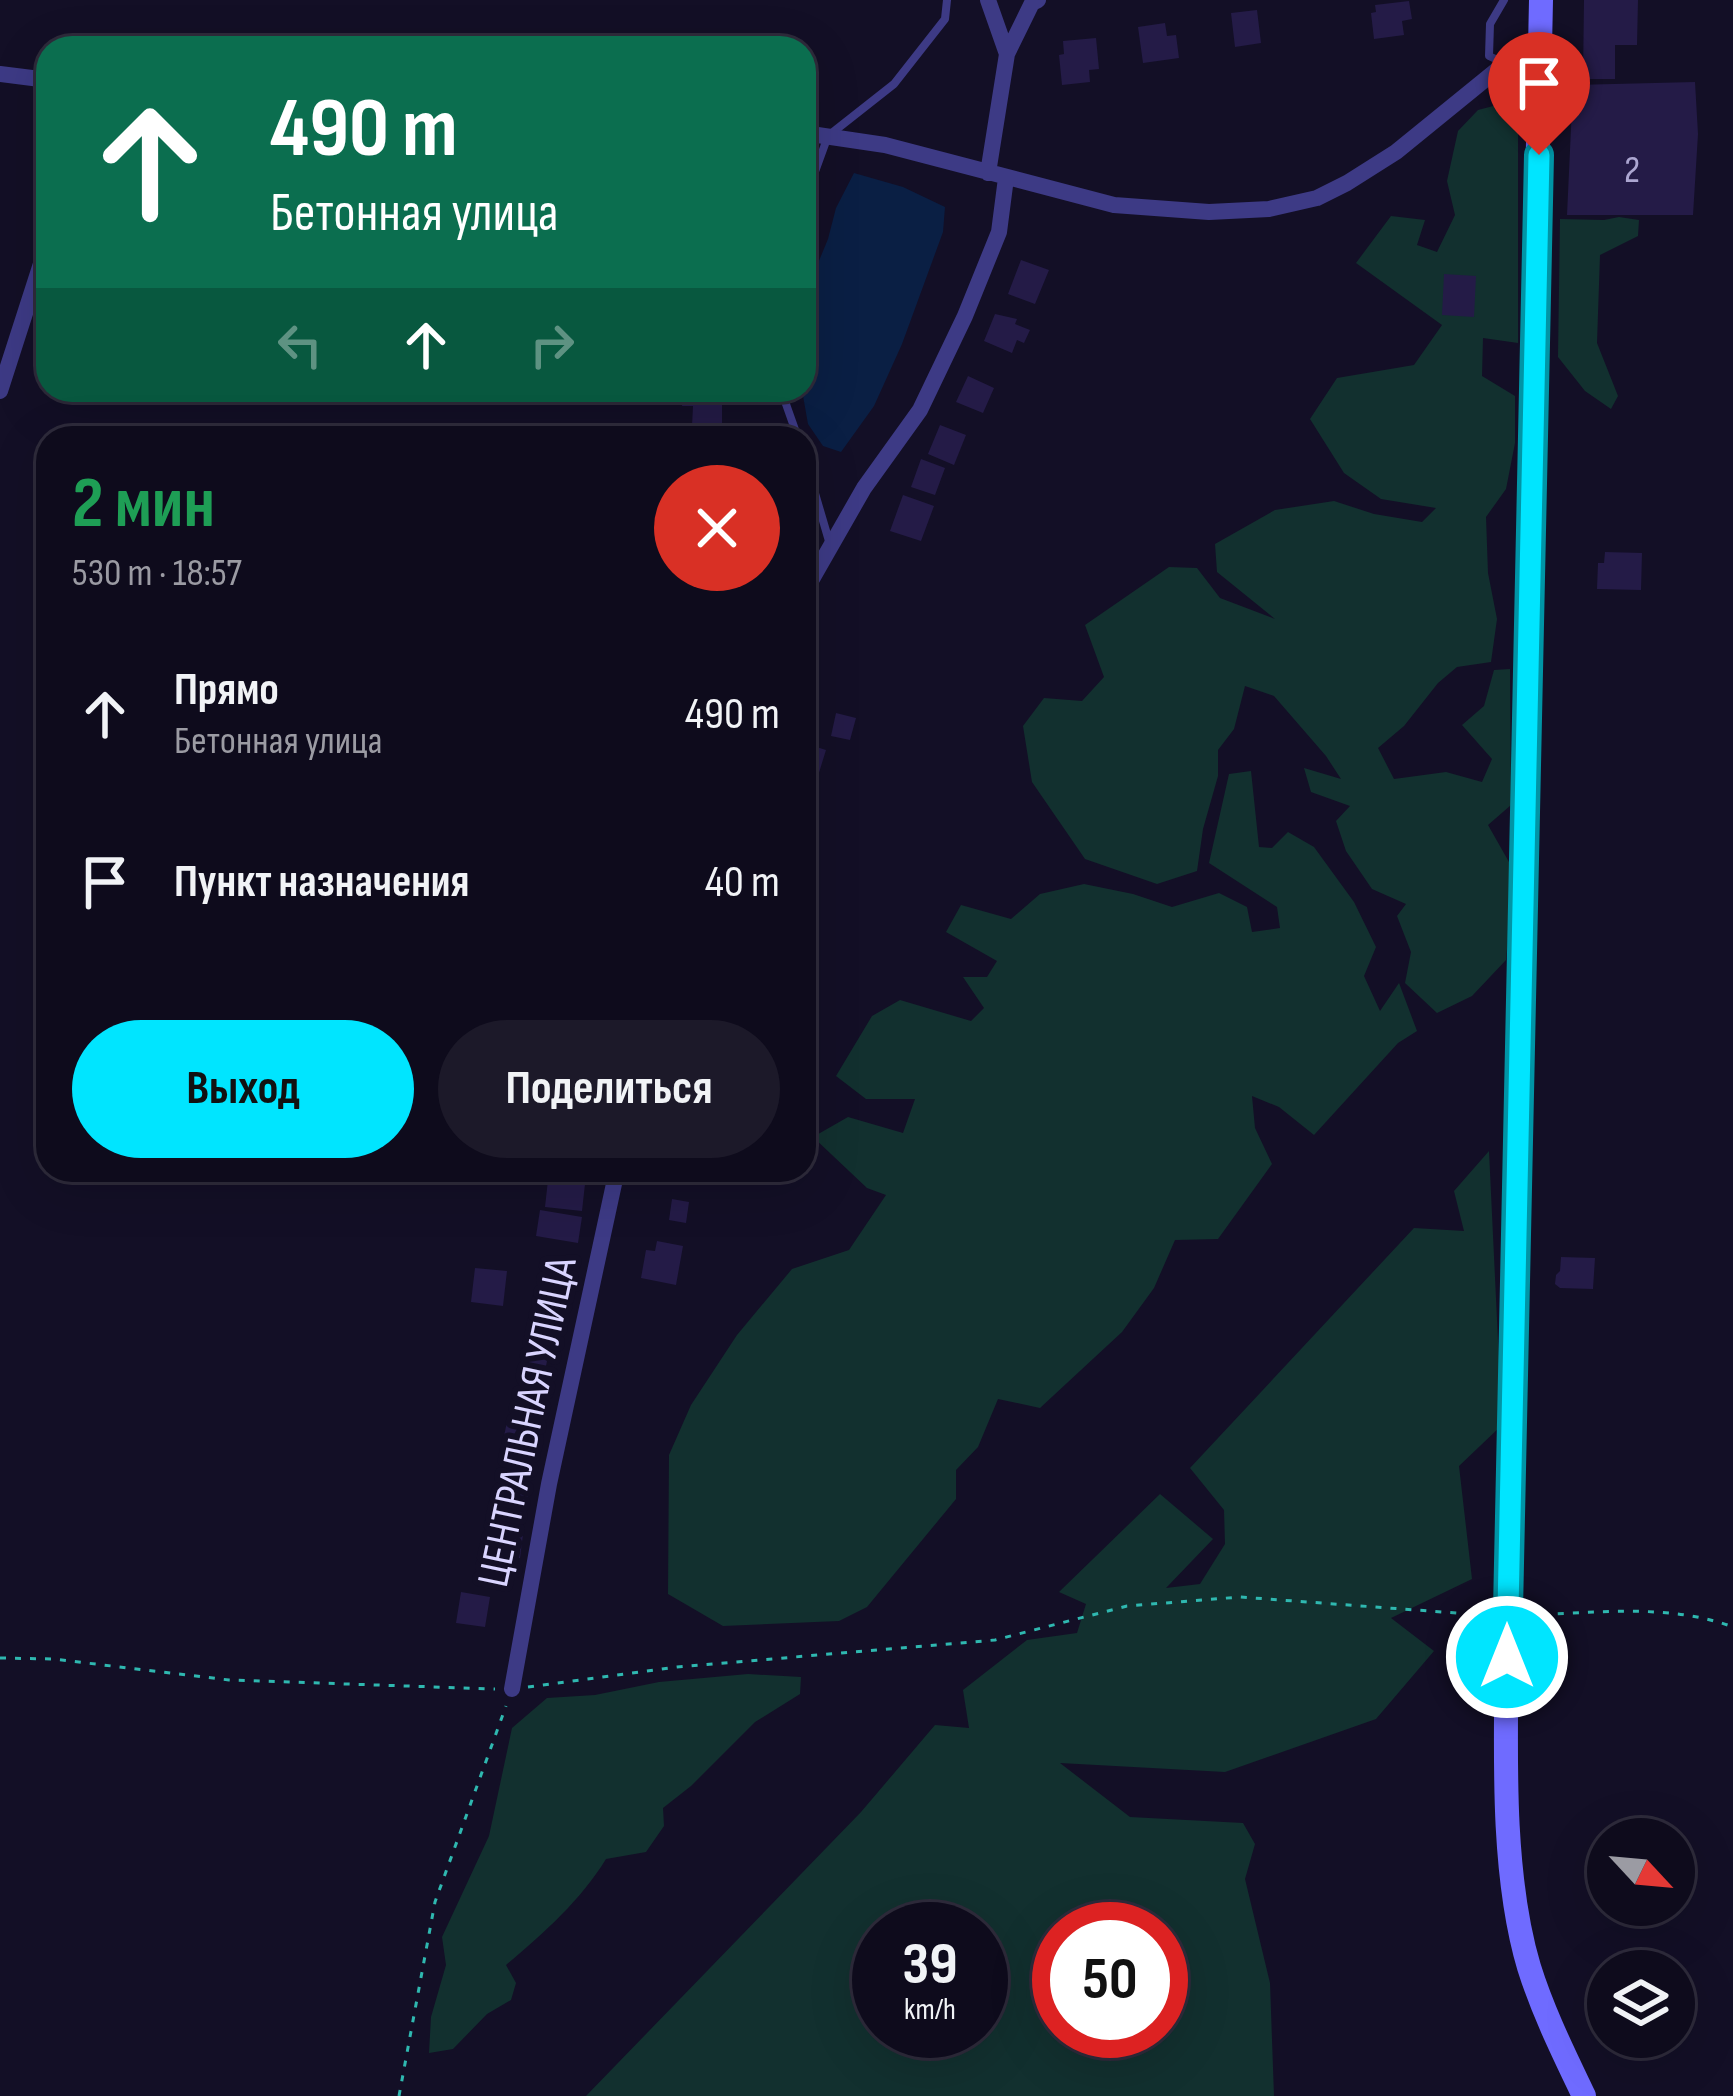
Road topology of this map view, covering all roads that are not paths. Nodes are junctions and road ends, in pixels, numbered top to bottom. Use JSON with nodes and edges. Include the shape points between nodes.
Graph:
{"nodes":[{"id":1,"x":947,"y":0,"type":"edge"},
{"id":2,"x":988,"y":0,"type":"edge"},
{"id":3,"x":1038,"y":0,"type":"edge"},
{"id":4,"x":1504,"y":0,"type":"edge"},
{"id":5,"x":1541,"y":0,"type":"edge"},
{"id":6,"x":1541,"y":34,"type":"junction"},
{"id":7,"x":1006,"y":54,"type":"junction"},
{"id":8,"x":1504,"y":63,"type":"junction"},
{"id":9,"x":0,"y":74,"type":"edge"},
{"id":10,"x":36,"y":78,"type":"edge"},
{"id":11,"x":816,"y":135,"type":"edge"},
{"id":12,"x":827,"y":136,"type":"junction"},
{"id":13,"x":816,"y":168,"type":"edge"},
{"id":14,"x":997,"y":175,"type":"junction"},
{"id":15,"x":36,"y":279,"type":"edge"},
{"id":16,"x":0,"y":391,"type":"edge"},
{"id":17,"x":816,"y":496,"type":"edge"},
{"id":18,"x":831,"y":545,"type":"junction"},
{"id":19,"x":816,"y":572,"type":"edge"},
{"id":20,"x":613,"y":1182,"type":"edge"},
{"id":21,"x":512,"y":1689,"type":"road end"},
{"id":22,"x":1584,"y":2096,"type":"edge"}],
"edges":[{"from":1,"to":12,"type":"lane","via":[[945,19],[894,84]]},
{"from":2,"to":7,"type":"street"},
{"from":3,"to":7,"type":"street"},
{"from":4,"to":8,"type":"lane","via":[[1490,24],[1489,56]]},
{"from":5,"to":6,"type":"main road"},
{"from":6,"to":8,"type":"street"},
{"from":6,"to":22,"type":"main road","via":[[1508,1782],[1513,1892],[1529,1966]]},
{"from":7,"to":14,"type":"street"},
{"from":8,"to":14,"type":"street","via":[[1347,184],[1269,209],[1114,205]]},
{"from":9,"to":10,"type":"street"},
{"from":11,"to":12,"type":"street"},
{"from":12,"to":13,"type":"lane"},
{"from":12,"to":14,"type":"street"},
{"from":14,"to":18,"type":"street","via":[[999,232],[965,316],[920,410]]},
{"from":15,"to":16,"type":"street"},
{"from":17,"to":18,"type":"lane"},
{"from":18,"to":19,"type":"street"},
{"from":20,"to":21,"type":"street","name":"ЦЕНТРАЛЬНАЯ УЛИЦА"}]}
